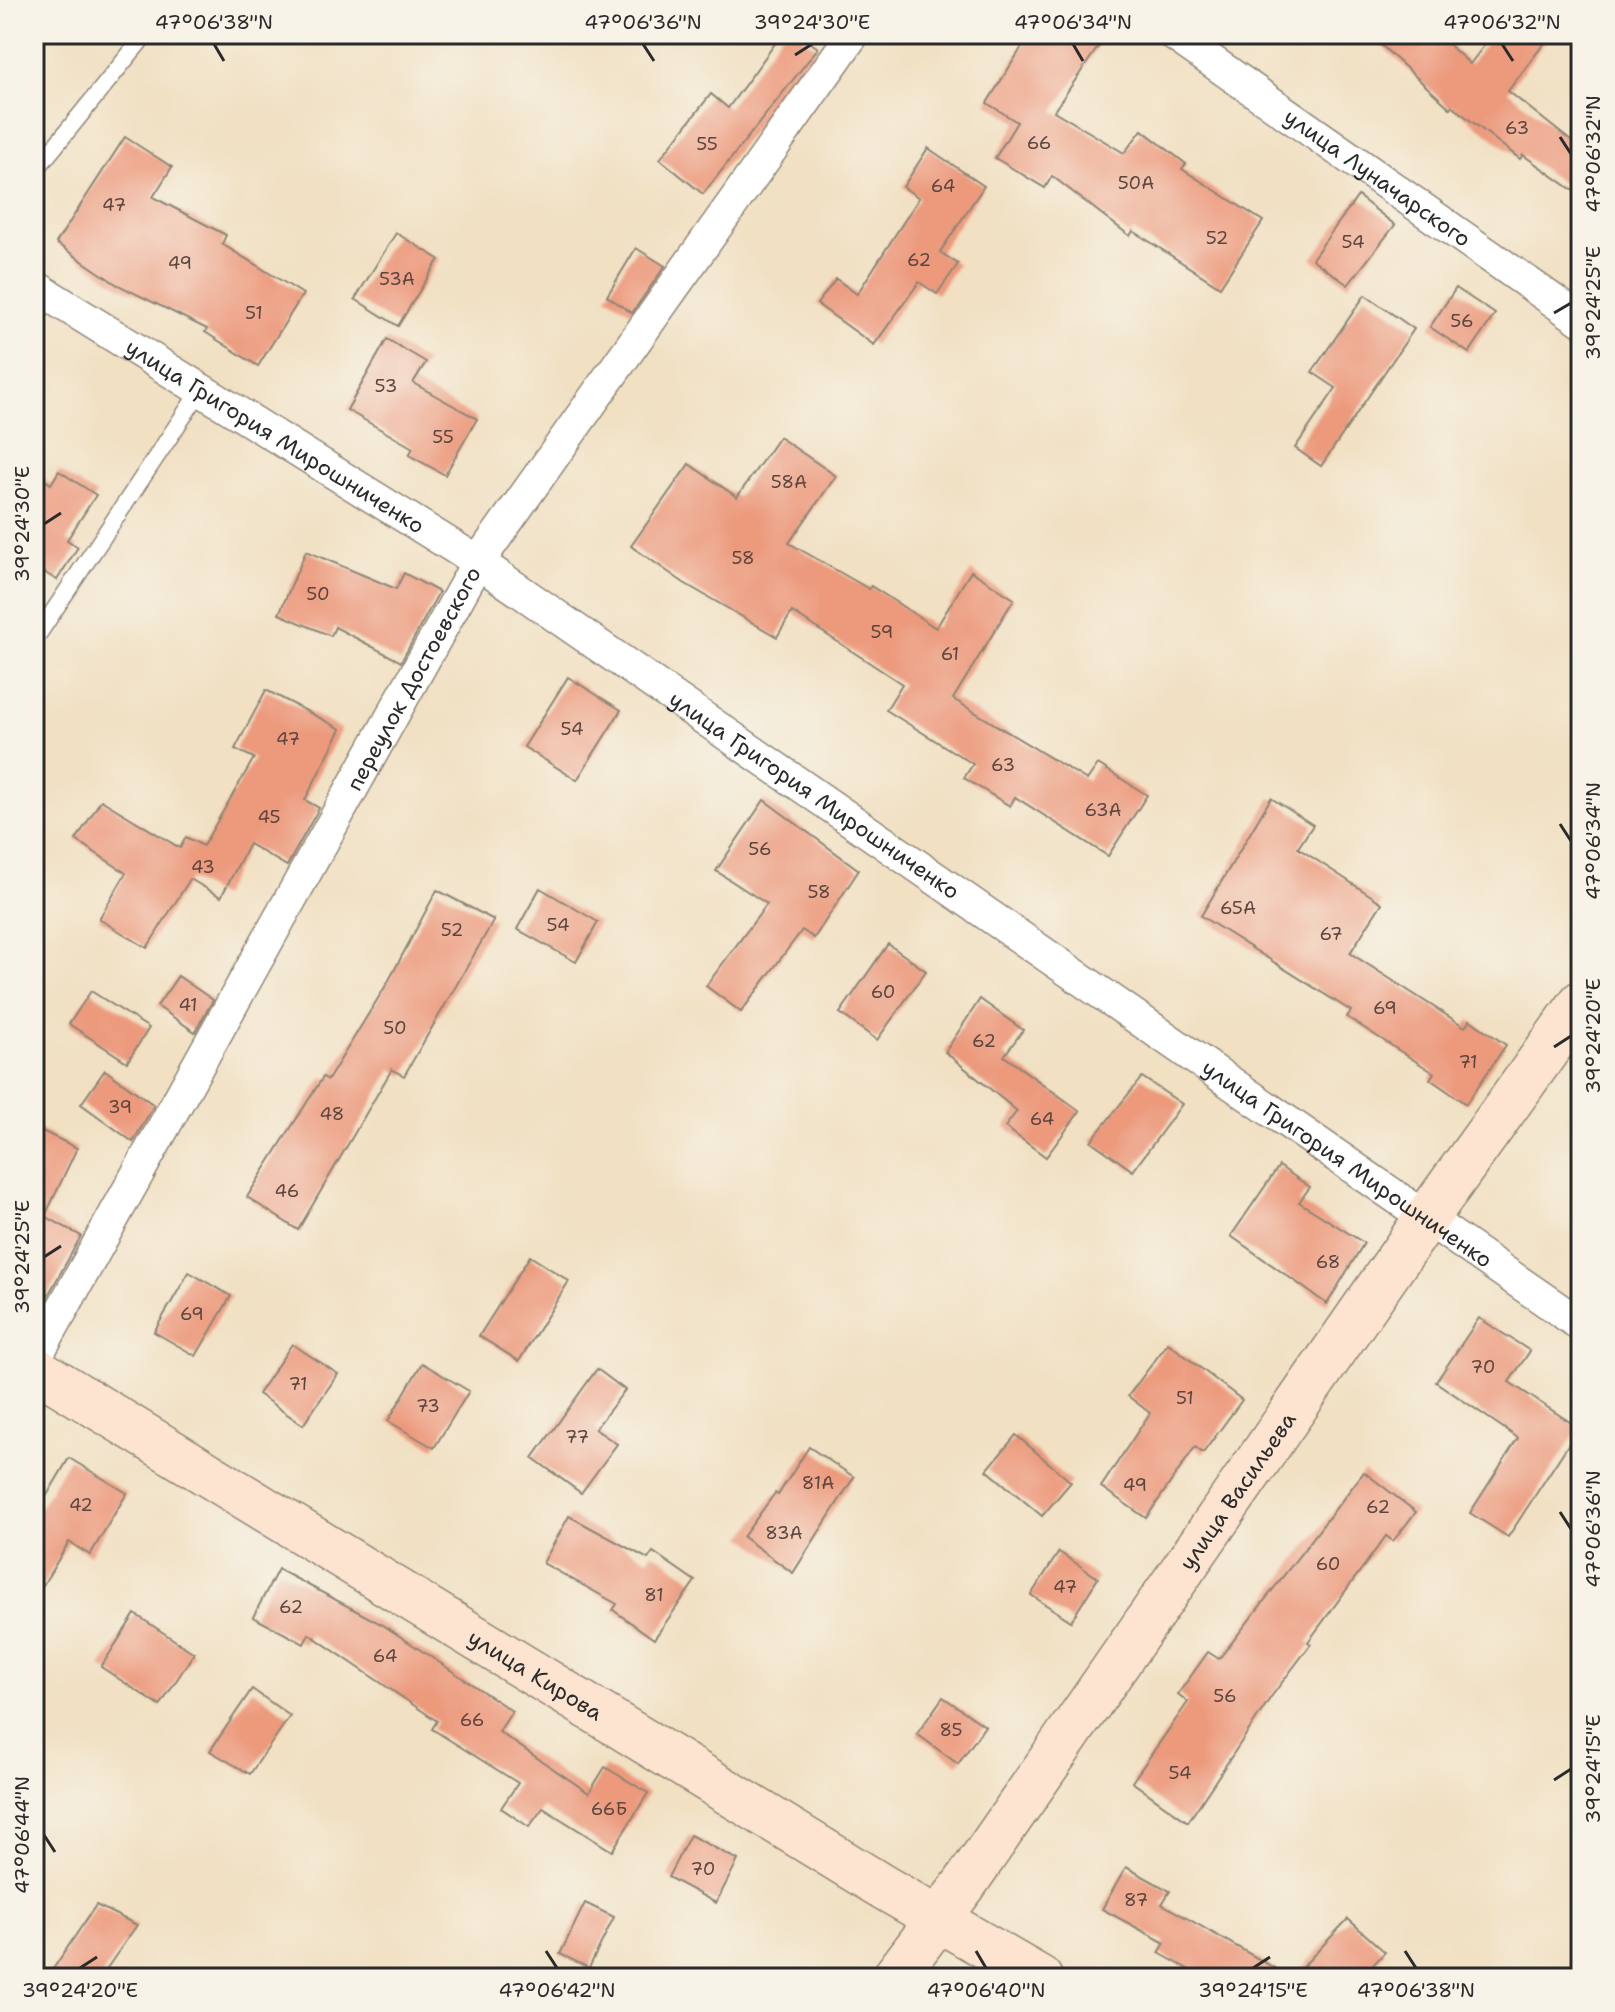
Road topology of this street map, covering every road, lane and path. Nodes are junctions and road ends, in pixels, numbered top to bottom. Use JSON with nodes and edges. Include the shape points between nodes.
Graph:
{"nodes":[{"id":1,"x":146,"y":34,"type":"edge"},
{"id":2,"x":853,"y":34,"type":"edge"},
{"id":3,"x":1173,"y":34,"type":"edge"},
{"id":4,"x":34,"y":172,"type":"edge"},
{"id":5,"x":34,"y":286,"type":"edge"},
{"id":6,"x":1581,"y":320,"type":"edge"},
{"id":7,"x":200,"y":391,"type":"junction"},
{"id":8,"x":478,"y":562,"type":"junction"},
{"id":9,"x":34,"y":635,"type":"edge"},
{"id":10,"x":1581,"y":1003,"type":"edge"},
{"id":11,"x":1425,"y":1220,"type":"junction"},
{"id":12,"x":1581,"y":1325,"type":"edge"},
{"id":13,"x":34,"y":1360,"type":"edge"},
{"id":14,"x":34,"y":1368,"type":"edge"},
{"id":15,"x":938,"y":1919,"type":"junction"},
{"id":16,"x":894,"y":1978,"type":"edge"},
{"id":17,"x":1040,"y":1978,"type":"edge"}],
"edges":[{"from":1,"to":4,"type":"lane"},
{"from":2,"to":8,"type":"street","name":"переулок Достоевского"},
{"from":3,"to":6,"type":"street","name":"улица Луначарского"},
{"from":5,"to":7,"type":"street","name":"улица Григория Мирошниченко"},
{"from":7,"to":8,"type":"street","name":"улица Григория Мирошниченко"},
{"from":7,"to":9,"type":"lane"},
{"from":8,"to":11,"type":"street","name":"улица Григория Мирошниченко"},
{"from":8,"to":13,"type":"street","name":"переулок Достоевского"},
{"from":10,"to":11,"type":"street","name":"улица Васильева"},
{"from":11,"to":12,"type":"street","name":"улица Григория Мирошниченко"},
{"from":11,"to":15,"type":"street","name":"улица Васильева"},
{"from":14,"to":15,"type":"street","name":"улица Кирова"},
{"from":15,"to":16,"type":"street","name":"улица Васильева"},
{"from":15,"to":17,"type":"street","name":"улица Кирова"}]}
